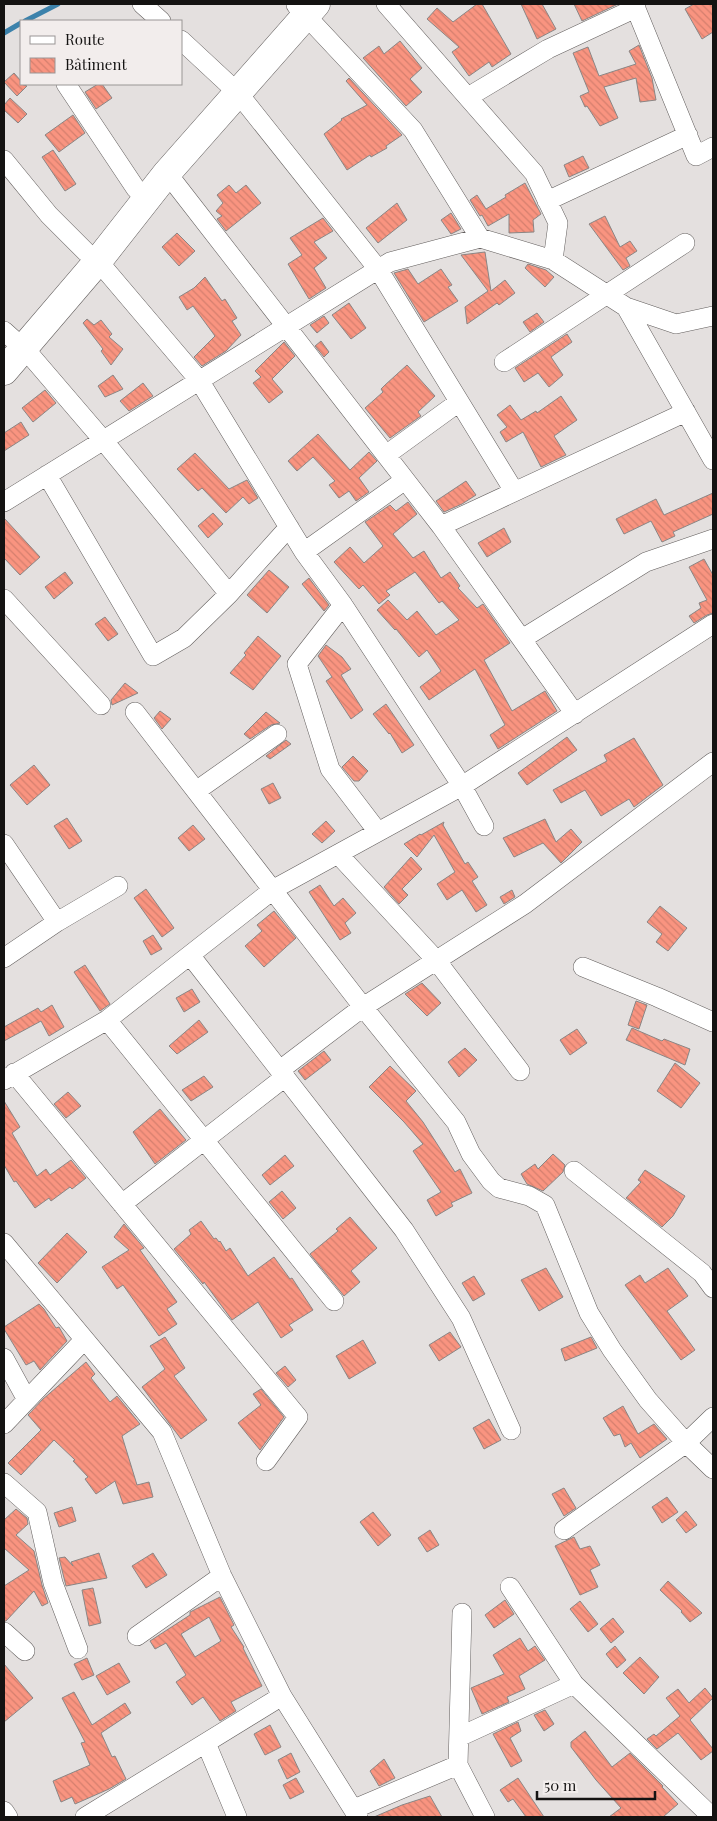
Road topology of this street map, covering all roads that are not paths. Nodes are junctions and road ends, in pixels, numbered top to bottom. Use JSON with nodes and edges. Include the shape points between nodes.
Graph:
{"nodes":[{"id":1,"x":142,"y":4,"type":"edge"},
{"id":2,"x":386,"y":4,"type":"edge"},
{"id":3,"x":635,"y":6,"type":"edge"},
{"id":4,"x":304,"y":7,"type":"edge"},
{"id":5,"x":160,"y":20,"type":"edge"},
{"id":6,"x":182,"y":41,"type":"edge"},
{"id":7,"x":67,"y":85,"type":"edge"},
{"id":8,"x":232,"y":88,"type":"junction"},
{"id":9,"x":468,"y":97,"type":"junction"},
{"id":10,"x":688,"y":135,"type":"junction"},
{"id":11,"x":713,"y":147,"type":"edge"},
{"id":12,"x":4,"y":160,"type":"edge"},
{"id":13,"x":167,"y":174,"type":"junction"},
{"id":14,"x":136,"y":189,"type":"junction"},
{"id":15,"x":547,"y":201,"type":"junction"},
{"id":16,"x":480,"y":238,"type":"junction"},
{"id":17,"x":685,"y":243,"type":"dead end"},
{"id":18,"x":92,"y":256,"type":"junction"},
{"id":19,"x":552,"y":260,"type":"junction"},
{"id":20,"x":378,"y":269,"type":"junction"},
{"id":21,"x":606,"y":295,"type":"junction"},
{"id":22,"x":626,"y":307,"type":"junction"},
{"id":23,"x":713,"y":316,"type":"edge"},
{"id":24,"x":286,"y":327,"type":"junction"},
{"id":25,"x":12,"y":342,"type":"edge"},
{"id":26,"x":504,"y":362,"type":"dead end"},
{"id":27,"x":4,"y":372,"type":"edge"},
{"id":28,"x":199,"y":380,"type":"junction"},
{"id":29,"x":459,"y":402,"type":"junction"},
{"id":30,"x":686,"y":412,"type":"junction"},
{"id":31,"x":103,"y":440,"type":"junction"},
{"id":32,"x":386,"y":455,"type":"junction"},
{"id":33,"x":713,"y":460,"type":"edge"},
{"id":34,"x":47,"y":475,"type":"junction"},
{"id":35,"x":405,"y":480,"type":"junction"},
{"id":36,"x":514,"y":491,"type":"junction"},
{"id":37,"x":4,"y":502,"type":"edge"},
{"id":38,"x":441,"y":526,"type":"junction"},
{"id":39,"x":289,"y":527,"type":"junction"},
{"id":40,"x":713,"y":538,"type":"edge"},
{"id":41,"x":304,"y":552,"type":"junction"},
{"id":42,"x":230,"y":594,"type":"junction"},
{"id":43,"x":4,"y":599,"type":"edge"},
{"id":44,"x":343,"y":605,"type":"junction"},
{"id":45,"x":713,"y":624,"type":"edge"},
{"id":46,"x":522,"y":639,"type":"junction"},
{"id":47,"x":101,"y":705,"type":"dead end"},
{"id":48,"x":135,"y":712,"type":"dead end"},
{"id":49,"x":575,"y":714,"type":"junction"},
{"id":50,"x":277,"y":734,"type":"dead end"},
{"id":51,"x":713,"y":762,"type":"edge"},
{"id":52,"x":462,"y":786,"type":"junction"},
{"id":53,"x":196,"y":791,"type":"junction"},
{"id":54,"x":484,"y":826,"type":"dead end"},
{"id":55,"x":378,"y":832,"type":"junction"},
{"id":56,"x":4,"y":844,"type":"edge"},
{"id":57,"x":338,"y":854,"type":"junction"},
{"id":58,"x":118,"y":886,"type":"dead end"},
{"id":59,"x":274,"y":889,"type":"junction"},
{"id":60,"x":57,"y":922,"type":"junction"},
{"id":61,"x":190,"y":955,"type":"junction"},
{"id":62,"x":4,"y":958,"type":"edge"},
{"id":63,"x":436,"y":960,"type":"junction"},
{"id":64,"x":583,"y":967,"type":"dead end"},
{"id":65,"x":363,"y":1006,"type":"junction"},
{"id":66,"x":107,"y":1020,"type":"junction"},
{"id":67,"x":713,"y":1022,"type":"edge"},
{"id":68,"x":520,"y":1071,"type":"dead end"},
{"id":69,"x":283,"y":1074,"type":"junction"},
{"id":70,"x":9,"y":1077,"type":"edge"},
{"id":71,"x":204,"y":1140,"type":"junction"},
{"id":72,"x":574,"y":1171,"type":"dead end"},
{"id":73,"x":122,"y":1204,"type":"junction"},
{"id":74,"x":4,"y":1243,"type":"edge"},
{"id":75,"x":713,"y":1288,"type":"edge"},
{"id":76,"x":334,"y":1301,"type":"dead end"},
{"id":77,"x":84,"y":1340,"type":"junction"},
{"id":78,"x":4,"y":1358,"type":"edge"},
{"id":79,"x":27,"y":1400,"type":"junction"},
{"id":80,"x":713,"y":1417,"type":"edge"},
{"id":81,"x":4,"y":1424,"type":"edge"},
{"id":82,"x":512,"y":1430,"type":"dead end"},
{"id":83,"x":686,"y":1443,"type":"junction"},
{"id":84,"x":266,"y":1461,"type":"dead end"},
{"id":85,"x":713,"y":1469,"type":"edge"},
{"id":86,"x":4,"y":1483,"type":"edge"},
{"id":87,"x":564,"y":1530,"type":"dead end"},
{"id":88,"x":222,"y":1576,"type":"junction"},
{"id":89,"x":510,"y":1587,"type":"dead end"},
{"id":90,"x":462,"y":1613,"type":"dead end"},
{"id":91,"x":4,"y":1632,"type":"edge"},
{"id":92,"x":137,"y":1636,"type":"dead end"},
{"id":93,"x":78,"y":1649,"type":"dead end"},
{"id":94,"x":25,"y":1651,"type":"dead end"},
{"id":95,"x":574,"y":1684,"type":"junction"},
{"id":96,"x":282,"y":1696,"type":"junction"},
{"id":97,"x":459,"y":1737,"type":"junction"},
{"id":98,"x":206,"y":1743,"type":"junction"},
{"id":99,"x":458,"y":1765,"type":"junction"},
{"id":100,"x":4,"y":1811,"type":"edge"},
{"id":101,"x":356,"y":1813,"type":"edge"},
{"id":102,"x":8,"y":1817,"type":"edge"},
{"id":103,"x":85,"y":1817,"type":"edge"},
{"id":104,"x":237,"y":1817,"type":"edge"},
{"id":105,"x":485,"y":1817,"type":"edge"},
{"id":106,"x":712,"y":1817,"type":"edge"}],
"edges":[{"from":1,"to":5,"type":"street"},
{"from":2,"to":9,"type":"street"},
{"from":3,"to":9,"type":"street","via":[[548,49]]},
{"from":3,"to":10,"type":"street"},
{"from":4,"to":8,"type":"main road"},
{"from":4,"to":16,"type":"street","via":[[413,130]]},
{"from":6,"to":8,"type":"street"},
{"from":7,"to":14,"type":"street"},
{"from":8,"to":13,"type":"main road"},
{"from":8,"to":14,"type":"main road"},
{"from":8,"to":20,"type":"street"},
{"from":9,"to":15,"type":"street","via":[[534,173]]},
{"from":10,"to":11,"type":"street","via":[[696,156]]},
{"from":10,"to":15,"type":"street"},
{"from":12,"to":18,"type":"street","via":[[49,215]]},
{"from":13,"to":18,"type":"main road"},
{"from":13,"to":24,"type":"street"},
{"from":14,"to":18,"type":"main road"},
{"from":15,"to":19,"type":"street","via":[[558,223]]},
{"from":16,"to":19,"type":"street"},
{"from":16,"to":20,"type":"street","via":[[390,262]]},
{"from":17,"to":21,"type":"street"},
{"from":18,"to":25,"type":"main road"},
{"from":18,"to":28,"type":"street"},
{"from":19,"to":21,"type":"street"},
{"from":20,"to":24,"type":"street"},
{"from":20,"to":29,"type":"street"},
{"from":21,"to":22,"type":"street"},
{"from":21,"to":26,"type":"street"},
{"from":22,"to":23,"type":"street","via":[[676,324]]},
{"from":22,"to":30,"type":"street"},
{"from":24,"to":28,"type":"street"},
{"from":24,"to":32,"type":"street"},
{"from":25,"to":27,"type":"main road"},
{"from":25,"to":31,"type":"street"},
{"from":28,"to":31,"type":"street"},
{"from":28,"to":39,"type":"street"},
{"from":29,"to":32,"type":"street"},
{"from":29,"to":36,"type":"street"},
{"from":30,"to":33,"type":"street"},
{"from":30,"to":36,"type":"street"},
{"from":31,"to":34,"type":"street"},
{"from":31,"to":42,"type":"street"},
{"from":32,"to":35,"type":"street"},
{"from":34,"to":37,"type":"street"},
{"from":34,"to":42,"type":"street","via":[[153,656],[184,638]]},
{"from":35,"to":38,"type":"street"},
{"from":35,"to":41,"type":"street"},
{"from":36,"to":38,"type":"street"},
{"from":38,"to":46,"type":"street"},
{"from":39,"to":41,"type":"street"},
{"from":39,"to":42,"type":"street"},
{"from":40,"to":46,"type":"street","via":[[646,562]]},
{"from":41,"to":44,"type":"street"},
{"from":43,"to":47,"type":"street"},
{"from":44,"to":52,"type":"street"},
{"from":44,"to":55,"type":"street","via":[[297,664],[330,769]]},
{"from":45,"to":49,"type":"street"},
{"from":46,"to":49,"type":"street"},
{"from":48,"to":53,"type":"street"},
{"from":49,"to":52,"type":"street"},
{"from":50,"to":53,"type":"street"},
{"from":51,"to":63,"type":"street","via":[[525,904]]},
{"from":52,"to":54,"type":"street"},
{"from":52,"to":55,"type":"street"},
{"from":53,"to":59,"type":"street"},
{"from":55,"to":57,"type":"street"},
{"from":56,"to":60,"type":"street"},
{"from":57,"to":59,"type":"street"},
{"from":57,"to":63,"type":"street"},
{"from":58,"to":60,"type":"street"},
{"from":59,"to":61,"type":"street"},
{"from":59,"to":65,"type":"street"},
{"from":60,"to":62,"type":"street"},
{"from":61,"to":66,"type":"street"},
{"from":61,"to":69,"type":"street"},
{"from":63,"to":65,"type":"street"},
{"from":63,"to":68,"type":"street"},
{"from":64,"to":67,"type":"street"},
{"from":65,"to":69,"type":"street"},
{"from":65,"to":83,"type":"street","via":[[456,1122],[471,1154],[491,1181],[499,1188],[528,1196],[545,1205],[589,1313],[648,1400]]},
{"from":66,"to":70,"type":"street"},
{"from":66,"to":71,"type":"street"},
{"from":69,"to":71,"type":"street"},
{"from":69,"to":82,"type":"street","via":[[404,1230],[451,1302]]},
{"from":70,"to":73,"type":"street"},
{"from":71,"to":73,"type":"street"},
{"from":71,"to":76,"type":"street"},
{"from":72,"to":75,"type":"street","via":[[702,1273]]},
{"from":73,"to":84,"type":"street","via":[[298,1417]]},
{"from":74,"to":77,"type":"street"},
{"from":77,"to":79,"type":"street"},
{"from":77,"to":88,"type":"street","via":[[162,1432]]},
{"from":78,"to":79,"type":"street"},
{"from":79,"to":81,"type":"street"},
{"from":80,"to":83,"type":"street"},
{"from":83,"to":85,"type":"street"},
{"from":83,"to":87,"type":"street"},
{"from":86,"to":93,"type":"street","via":[[37,1512],[53,1583]]},
{"from":88,"to":92,"type":"street"},
{"from":88,"to":96,"type":"street"},
{"from":89,"to":95,"type":"street"},
{"from":90,"to":97,"type":"street"},
{"from":91,"to":94,"type":"street"},
{"from":95,"to":97,"type":"street"},
{"from":95,"to":106,"type":"street"},
{"from":96,"to":98,"type":"street"},
{"from":96,"to":101,"type":"street"},
{"from":97,"to":99,"type":"street"},
{"from":98,"to":103,"type":"street"},
{"from":98,"to":104,"type":"street"},
{"from":99,"to":101,"type":"street"},
{"from":99,"to":105,"type":"street"},
{"from":100,"to":102,"type":"street"}]}
